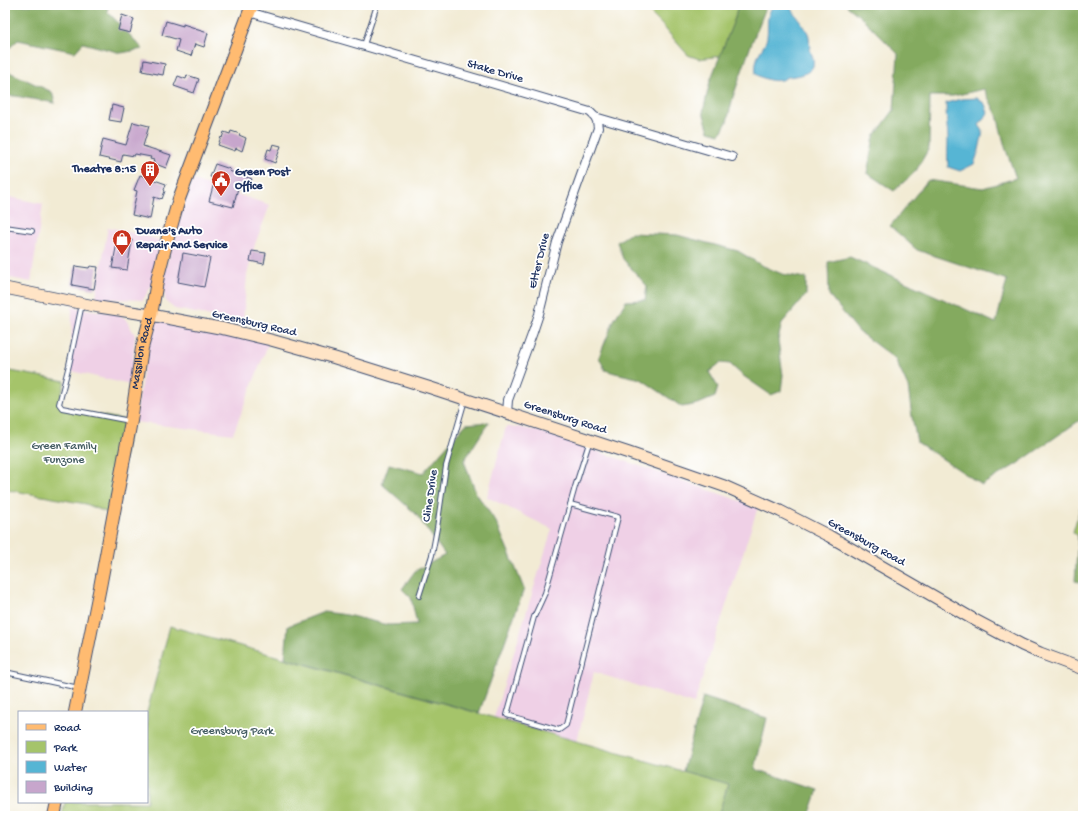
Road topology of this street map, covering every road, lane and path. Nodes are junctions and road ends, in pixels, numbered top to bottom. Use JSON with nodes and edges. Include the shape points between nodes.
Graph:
{"nodes":[{"id":1,"x":377,"y":5,"type":"edge"},
{"id":2,"x":250,"y":9,"type":"edge"},
{"id":3,"x":364,"y":46,"type":"junction"},
{"id":4,"x":595,"y":117,"type":"junction"},
{"id":5,"x":732,"y":157,"type":"dead end"},
{"id":6,"x":5,"y":227,"type":"edge"},
{"id":7,"x":32,"y":231,"type":"dead end"},
{"id":8,"x":5,"y":288,"type":"edge"},
{"id":9,"x":82,"y":304,"type":"junction"},
{"id":10,"x":151,"y":315,"type":"junction"},
{"id":11,"x":466,"y":400,"type":"junction"},
{"id":12,"x":506,"y":413,"type":"junction"},
{"id":13,"x":131,"y":421,"type":"junction"},
{"id":14,"x":590,"y":440,"type":"junction"},
{"id":15,"x":570,"y":504,"type":"junction"},
{"id":16,"x":419,"y":596,"type":"dead end"},
{"id":17,"x":1083,"y":669,"type":"edge"},
{"id":18,"x":5,"y":672,"type":"edge"},
{"id":19,"x":80,"y":688,"type":"junction"},
{"id":20,"x":75,"y":711,"type":"edge"},
{"id":21,"x":57,"y":803,"type":"edge"},
{"id":22,"x":54,"y":816,"type":"edge"}],
"edges":[{"from":1,"to":3,"type":"lane"},
{"from":2,"to":3,"type":"street","name":"Stake Drive"},
{"from":2,"to":10,"type":"main road","name":"Massillon Road","via":[[179,199],[158,276]]},
{"from":3,"to":4,"type":"street","name":"Stake Drive","via":[[590,112]]},
{"from":4,"to":5,"type":"street","name":"Stake Drive"},
{"from":4,"to":12,"type":"street","name":"Etter Drive","via":[[598,128],[556,242],[539,314],[508,400]]},
{"from":6,"to":7,"type":"lane"},
{"from":8,"to":9,"type":"main road","name":"Greensburg Road"},
{"from":9,"to":10,"type":"main road","name":"Greensburg Road"},
{"from":9,"to":13,"type":"lane","via":[[59,404],[62,408]]},
{"from":10,"to":11,"type":"main road","name":"Greensburg Road","via":[[271,340]]},
{"from":10,"to":13,"type":"main road","name":"Massillon Road","via":[[142,348]]},
{"from":11,"to":12,"type":"main road","name":"Greensburg Road"},
{"from":11,"to":16,"type":"lane","name":"Cline Drive","via":[[446,466],[432,555]]},
{"from":12,"to":14,"type":"main road","name":"Greensburg Road"},
{"from":13,"to":19,"type":"main road","name":"Massillon Road"},
{"from":14,"to":15,"type":"lane"},
{"from":14,"to":17,"type":"main road","name":"Greensburg Road","via":[[724,486],[780,511],[1022,645]]},
{"from":15,"to":15,"type":"lane","via":[[545,593],[534,617],[508,715],[559,730],[566,725],[618,517]]},
{"from":18,"to":19,"type":"lane"},
{"from":19,"to":20,"type":"main road","name":"Massillon Road"},
{"from":21,"to":22,"type":"main road"}]}
